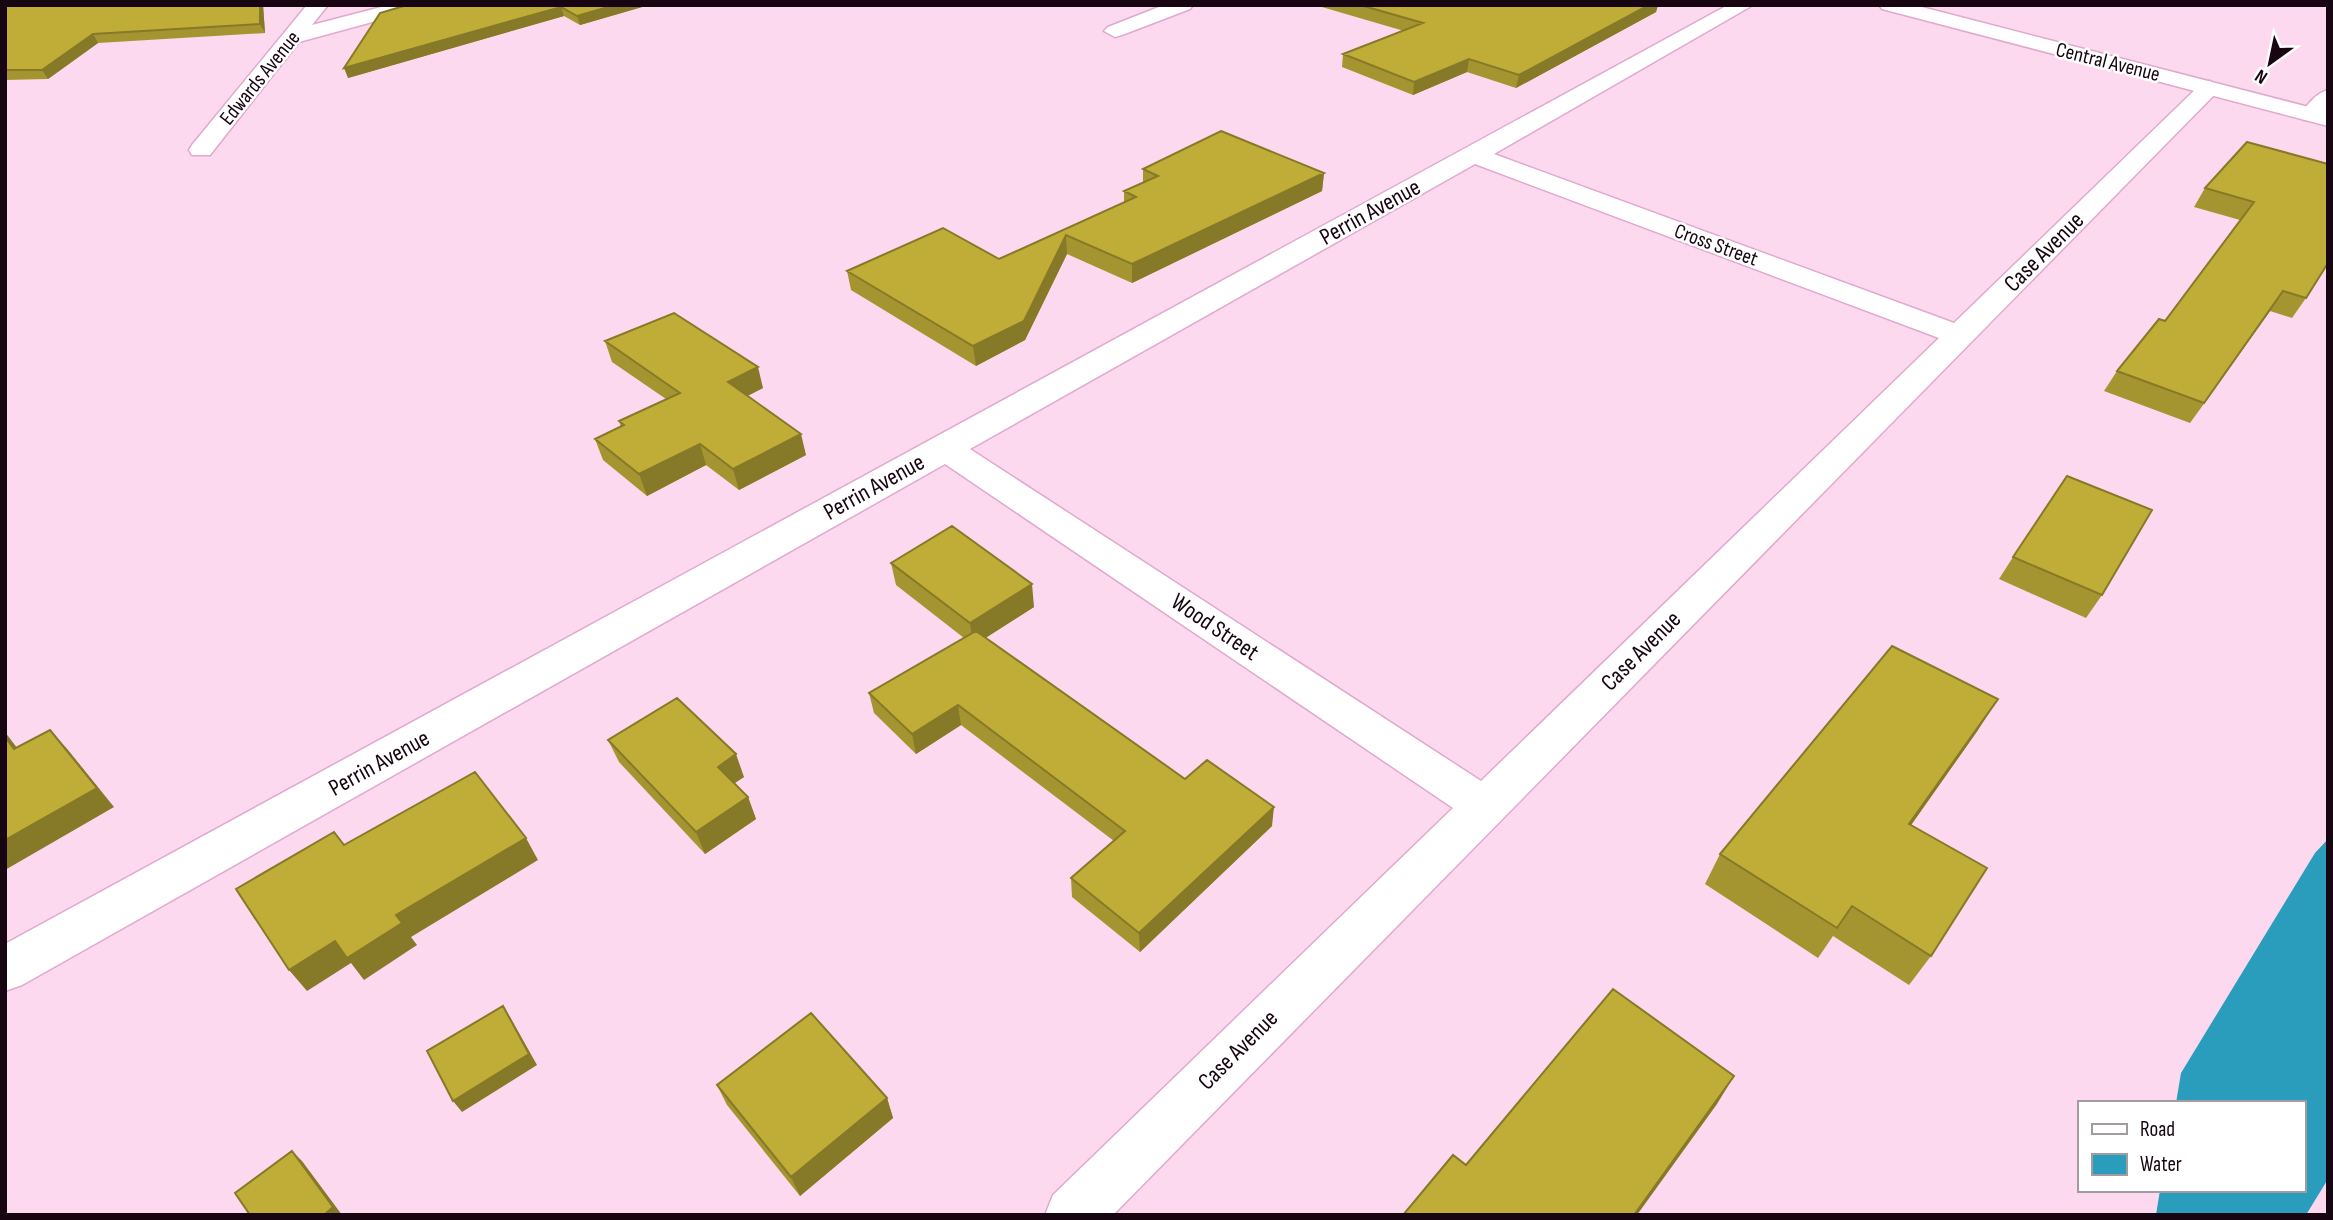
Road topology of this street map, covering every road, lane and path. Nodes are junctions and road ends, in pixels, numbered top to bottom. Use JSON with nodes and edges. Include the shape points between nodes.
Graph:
{"nodes":[{"id":1,"x":318,"y":5,"type":"edge"},
{"id":2,"x":412,"y":5,"type":"edge"},
{"id":3,"x":1183,"y":5,"type":"edge"},
{"id":4,"x":1743,"y":5,"type":"edge"},
{"id":5,"x":1889,"y":5,"type":"edge"},
{"id":6,"x":1115,"y":31,"type":"dead end"},
{"id":7,"x":293,"y":37,"type":"junction"},
{"id":8,"x":2210,"y":88,"type":"junction"},
{"id":9,"x":2323,"y":110,"type":"edge"},
{"id":10,"x":201,"y":150,"type":"dead end"},
{"id":11,"x":1473,"y":155,"type":"junction"},
{"id":12,"x":1959,"y":335,"type":"junction"},
{"id":13,"x":945,"y":448,"type":"junction"},
{"id":14,"x":1485,"y":806,"type":"junction"},
{"id":15,"x":5,"y":969,"type":"edge"},
{"id":16,"x":1073,"y":1215,"type":"edge"}],
"edges":[{"from":1,"to":7,"type":"street","name":"Edwards Avenue"},
{"from":2,"to":7,"type":"street"},
{"from":3,"to":6,"type":"street"},
{"from":4,"to":11,"type":"street","name":"Perrin Avenue"},
{"from":5,"to":8,"type":"street","name":"Central Avenue"},
{"from":7,"to":10,"type":"street","name":"Edwards Avenue"},
{"from":8,"to":9,"type":"street","name":"Central Avenue"},
{"from":8,"to":12,"type":"street","name":"Case Avenue"},
{"from":11,"to":12,"type":"street","name":"Cross Street"},
{"from":11,"to":13,"type":"street","name":"Perrin Avenue"},
{"from":12,"to":14,"type":"street","name":"Case Avenue"},
{"from":13,"to":14,"type":"street","name":"Wood Street"},
{"from":13,"to":15,"type":"street","name":"Perrin Avenue"},
{"from":14,"to":16,"type":"street","name":"Case Avenue"}]}
